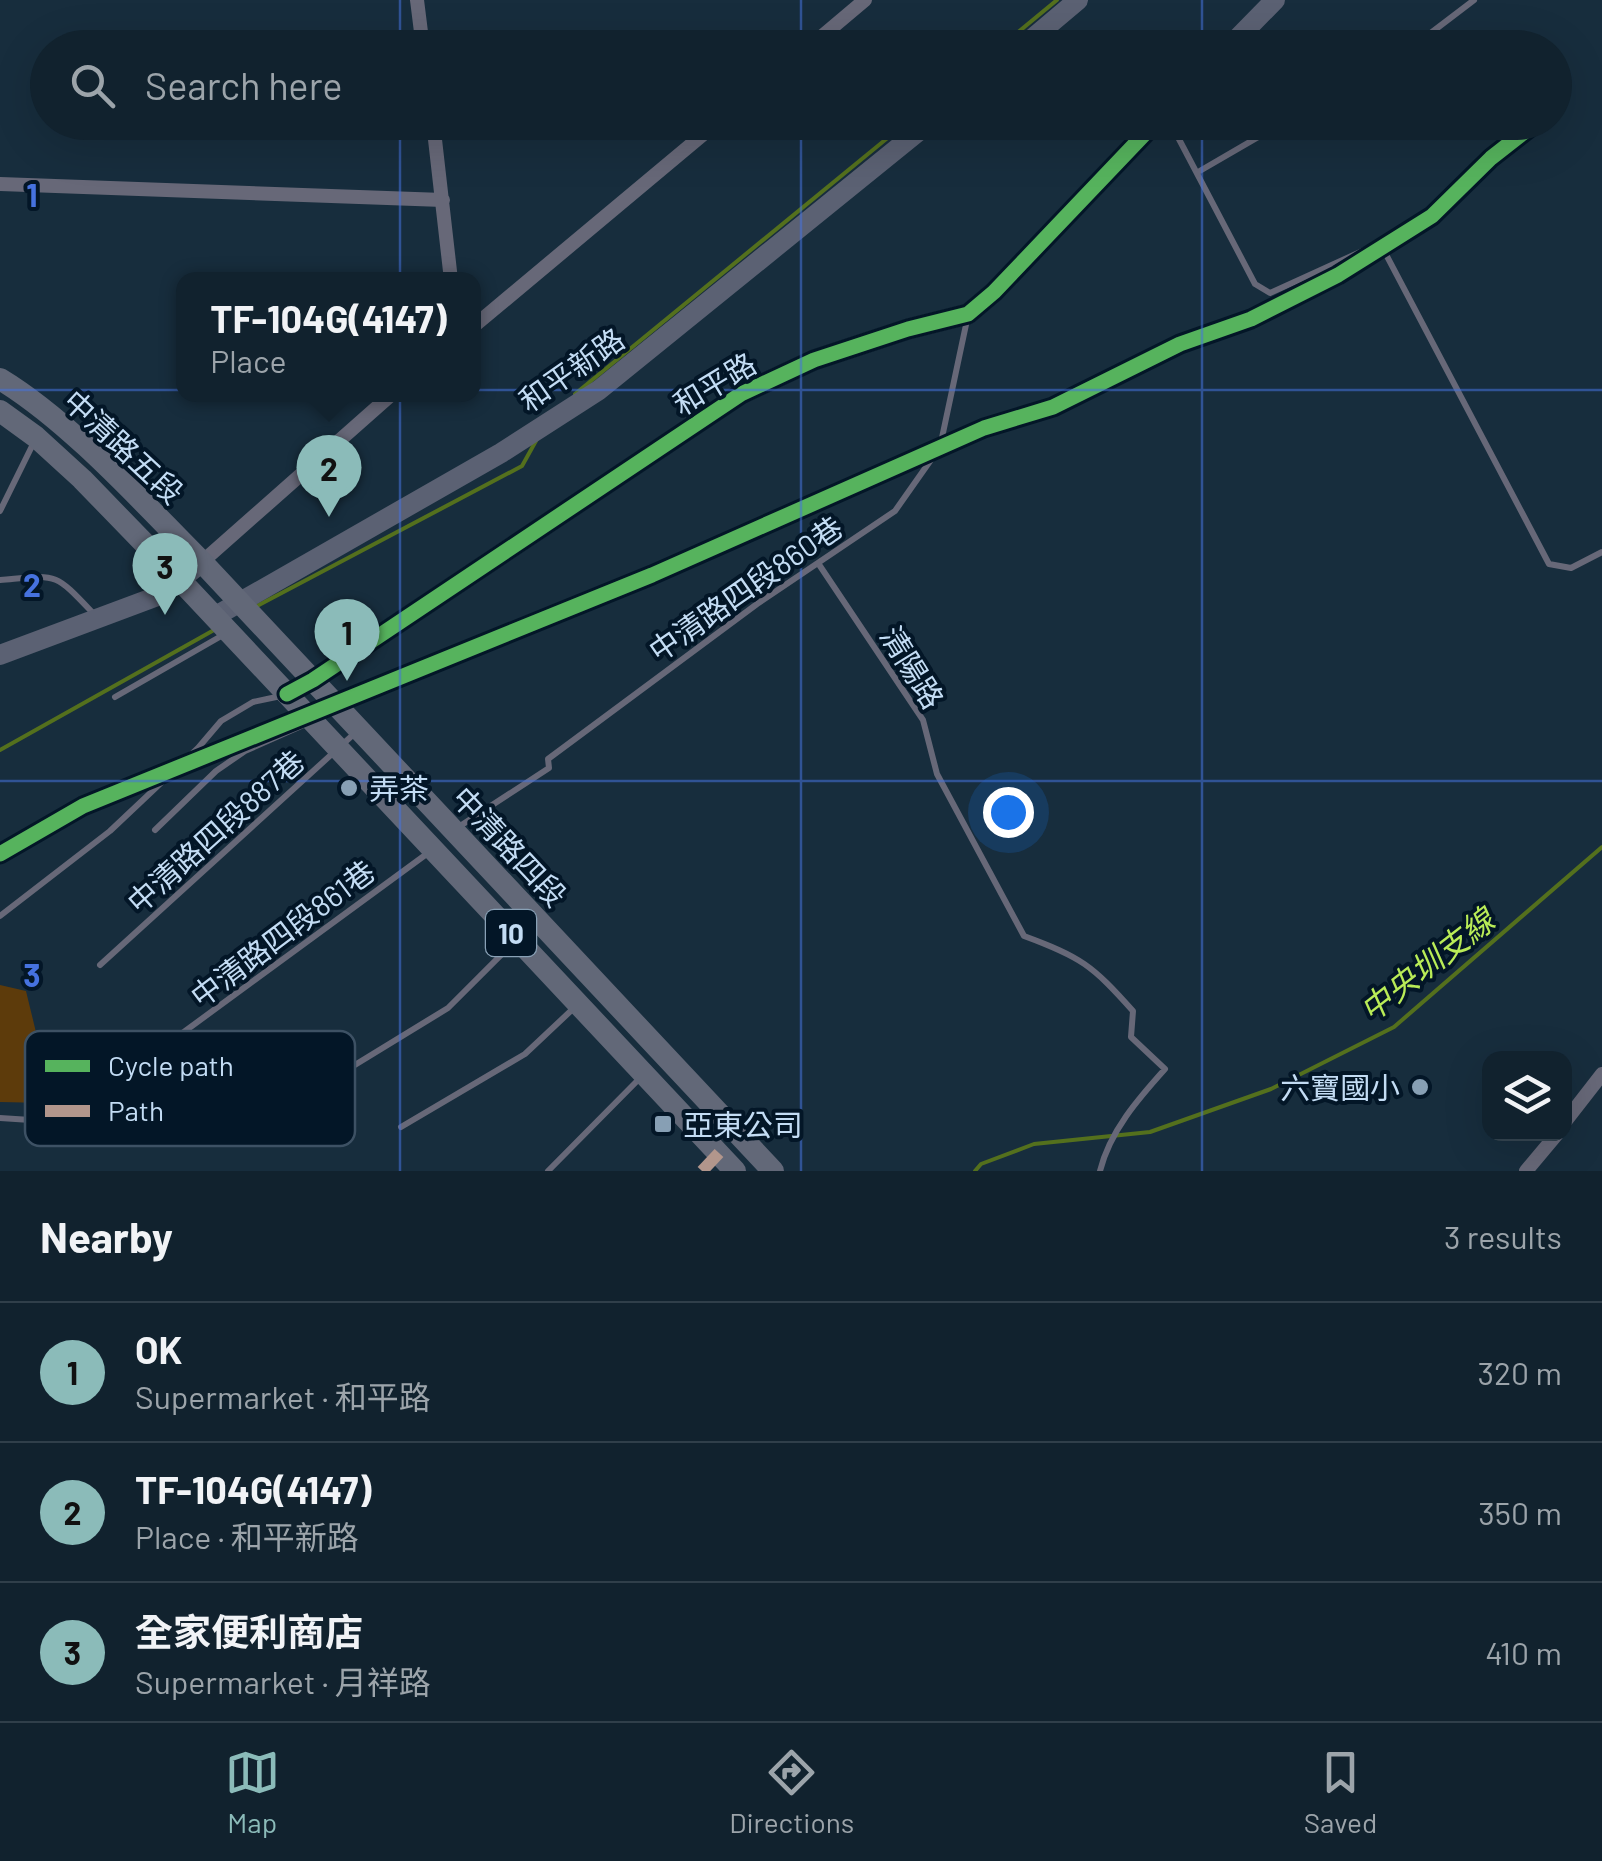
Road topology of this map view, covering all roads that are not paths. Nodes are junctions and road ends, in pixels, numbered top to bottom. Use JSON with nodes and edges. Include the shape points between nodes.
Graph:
{"nodes":[{"id":1,"x":417,"y":0,"type":"edge"},
{"id":2,"x":864,"y":0,"type":"edge"},
{"id":3,"x":1078,"y":0,"type":"edge"},
{"id":4,"x":1275,"y":0,"type":"edge"},
{"id":5,"x":1474,"y":0,"type":"edge"},
{"id":6,"x":421,"y":30,"type":"edge"},
{"id":7,"x":829,"y":30,"type":"edge"},
{"id":8,"x":1042,"y":30,"type":"edge"},
{"id":9,"x":1246,"y":30,"type":"edge"},
{"id":10,"x":1435,"y":30,"type":"edge"},
{"id":11,"x":435,"y":140,"type":"edge"},
{"id":12,"x":696,"y":140,"type":"edge"},
{"id":13,"x":908,"y":140,"type":"edge"},
{"id":14,"x":1139,"y":140,"type":"edge"},
{"id":15,"x":1180,"y":140,"type":"edge"},
{"id":16,"x":1253,"y":140,"type":"edge"},
{"id":17,"x":1198,"y":172,"type":"junction"},
{"id":18,"x":0,"y":184,"type":"edge"},
{"id":19,"x":443,"y":200,"type":"junction"},
{"id":20,"x":450,"y":272,"type":"edge"},
{"id":21,"x":968,"y":314,"type":"junction"},
{"id":22,"x":481,"y":320,"type":"edge"},
{"id":23,"x":0,"y":378,"type":"edge"},
{"id":24,"x":383,"y":402,"type":"edge"},
{"id":25,"x":0,"y":412,"type":"edge"},
{"id":26,"x":36,"y":438,"type":"junction"},
{"id":27,"x":0,"y":511,"type":"edge"},
{"id":28,"x":1602,"y":552,"type":"edge"},
{"id":29,"x":202,"y":562,"type":"junction"},
{"id":30,"x":818,"y":563,"type":"junction"},
{"id":31,"x":0,"y":580,"type":"edge"},
{"id":32,"x":180,"y":580,"type":"junction"},
{"id":33,"x":246,"y":608,"type":"junction"},
{"id":34,"x":99,"y":619,"type":"junction"},
{"id":35,"x":221,"y":625,"type":"junction"},
{"id":36,"x":0,"y":656,"type":"edge"},
{"id":37,"x":313,"y":680,"type":"junction"},
{"id":38,"x":287,"y":694,"type":"junction"},
{"id":39,"x":115,"y":697,"type":"dead end"},
{"id":40,"x":341,"y":710,"type":"junction"},
{"id":41,"x":312,"y":721,"type":"junction"},
{"id":42,"x":359,"y":729,"type":"junction"},
{"id":43,"x":338,"y":749,"type":"junction"},
{"id":44,"x":155,"y":830,"type":"dead end"},
{"id":45,"x":454,"y":830,"type":"junction"},
{"id":46,"x":433,"y":850,"type":"junction"},
{"id":47,"x":511,"y":891,"type":"junction"},
{"id":48,"x":490,"y":911,"type":"junction"},
{"id":49,"x":0,"y":916,"type":"edge"},
{"id":50,"x":517,"y":939,"type":"junction"},
{"id":51,"x":100,"y":965,"type":"dead end"},
{"id":52,"x":578,"y":1004,"type":"junction"},
{"id":53,"x":185,"y":1031,"type":"edge"},
{"id":54,"x":355,"y":1065,"type":"edge"},
{"id":55,"x":644,"y":1074,"type":"junction"},
{"id":56,"x":1602,"y":1074,"type":"edge"},
{"id":57,"x":1572,"y":1113,"type":"edge"},
{"id":58,"x":0,"y":1118,"type":"edge"},
{"id":59,"x":25,"y":1120,"type":"edge"},
{"id":60,"x":401,"y":1127,"type":"dead end"},
{"id":61,"x":1550,"y":1141,"type":"edge"},
{"id":62,"x":548,"y":1171,"type":"edge"},
{"id":63,"x":735,"y":1171,"type":"edge"},
{"id":64,"x":773,"y":1171,"type":"edge"},
{"id":65,"x":1100,"y":1171,"type":"edge"},
{"id":66,"x":1526,"y":1171,"type":"edge"}],
"edges":[{"from":1,"to":6,"type":"street"},
{"from":2,"to":7,"type":"street"},
{"from":3,"to":8,"type":"street"},
{"from":4,"to":9,"type":"street"},
{"from":5,"to":10,"type":"lane"},
{"from":11,"to":19,"type":"street"},
{"from":12,"to":22,"type":"street"},
{"from":13,"to":33,"type":"street","name":"和平新路","via":[[598,390]]},
{"from":14,"to":21,"type":"street","name":"和平路"},
{"from":15,"to":17,"type":"lane"},
{"from":16,"to":17,"type":"lane"},
{"from":17,"to":28,"type":"lane","via":[[1255,284],[1270,293],[1380,243],[1549,564],[1570,568]]},
{"from":18,"to":19,"type":"street"},
{"from":19,"to":20,"type":"street"},
{"from":21,"to":30,"type":"lane","name":"中清路四段860巷","via":[[940,447],[894,511]]},
{"from":21,"to":37,"type":"street","name":"和平路","via":[[814,360],[742,394]]},
{"from":23,"to":29,"type":"main road","name":"中清路五段","number":"10","via":[[118,478]]},
{"from":24,"to":29,"type":"street"},
{"from":25,"to":26,"type":"main road","name":"中清路五段","number":"10"},
{"from":26,"to":27,"type":"lane"},
{"from":26,"to":32,"type":"main road","name":"中清路五段","number":"10"},
{"from":29,"to":32,"type":"street"},
{"from":29,"to":33,"type":"main road","name":"中清路四段","number":"10"},
{"from":30,"to":45,"type":"lane","name":"中清路四段860巷","via":[[548,759],[549,768]]},
{"from":30,"to":65,"type":"lane","name":"清陽路","via":[[923,720],[937,774],[1024,936],[1073,954],[1102,976],[1132,1011],[1131,1037],[1165,1068],[1138,1099]]},
{"from":31,"to":34,"type":"lane","via":[[61,579]]},
{"from":32,"to":34,"type":"street","via":[[163,594]]},
{"from":32,"to":35,"type":"main road","name":"中清路四段","number":"10"},
{"from":33,"to":35,"type":"street","name":"和平新路"},
{"from":33,"to":37,"type":"main road","name":"中清路四段","number":"10"},
{"from":34,"to":36,"type":"street"},
{"from":35,"to":38,"type":"main road","name":"中清路四段","number":"10"},
{"from":35,"to":39,"type":"lane"},
{"from":37,"to":38,"type":"street","name":"和平路"},
{"from":37,"to":40,"type":"main road","name":"中清路四段","number":"10"},
{"from":38,"to":41,"type":"main road","name":"中清路四段","number":"10"},
{"from":38,"to":49,"type":"lane","via":[[252,702],[221,721],[110,831]]},
{"from":40,"to":41,"type":"lane"},
{"from":40,"to":42,"type":"main road","name":"中清路四段","number":"10"},
{"from":41,"to":43,"type":"main road","name":"中清路四段","number":"10"},
{"from":41,"to":44,"type":"lane","via":[[216,770]]},
{"from":42,"to":43,"type":"lane","name":"中清路四段887巷"},
{"from":42,"to":45,"type":"main road","name":"中清路四段","number":"10"},
{"from":43,"to":46,"type":"main road","name":"中清路四段","number":"10"},
{"from":43,"to":51,"type":"lane","name":"中清路四段887巷"},
{"from":45,"to":47,"type":"main road","name":"中清路四段","number":"10"},
{"from":46,"to":48,"type":"main road","name":"中清路四段","number":"10"},
{"from":46,"to":53,"type":"lane","name":"中清路四段861巷"},
{"from":47,"to":48,"type":"main road"},
{"from":47,"to":64,"type":"main road","name":"中清路四段","number":"10"},
{"from":48,"to":50,"type":"main road","name":"中清路四段","number":"10"},
{"from":50,"to":52,"type":"main road","name":"中清路四段","number":"10"},
{"from":50,"to":54,"type":"lane","via":[[448,1008]]},
{"from":52,"to":55,"type":"main road","name":"中清路四段","number":"10"},
{"from":52,"to":60,"type":"lane","via":[[525,1054]]},
{"from":55,"to":62,"type":"lane"},
{"from":55,"to":63,"type":"main road","name":"中清路四段","number":"10"},
{"from":56,"to":57,"type":"street"},
{"from":58,"to":59,"type":"lane","name":"中清路四段861巷"},
{"from":61,"to":66,"type":"street"}]}
